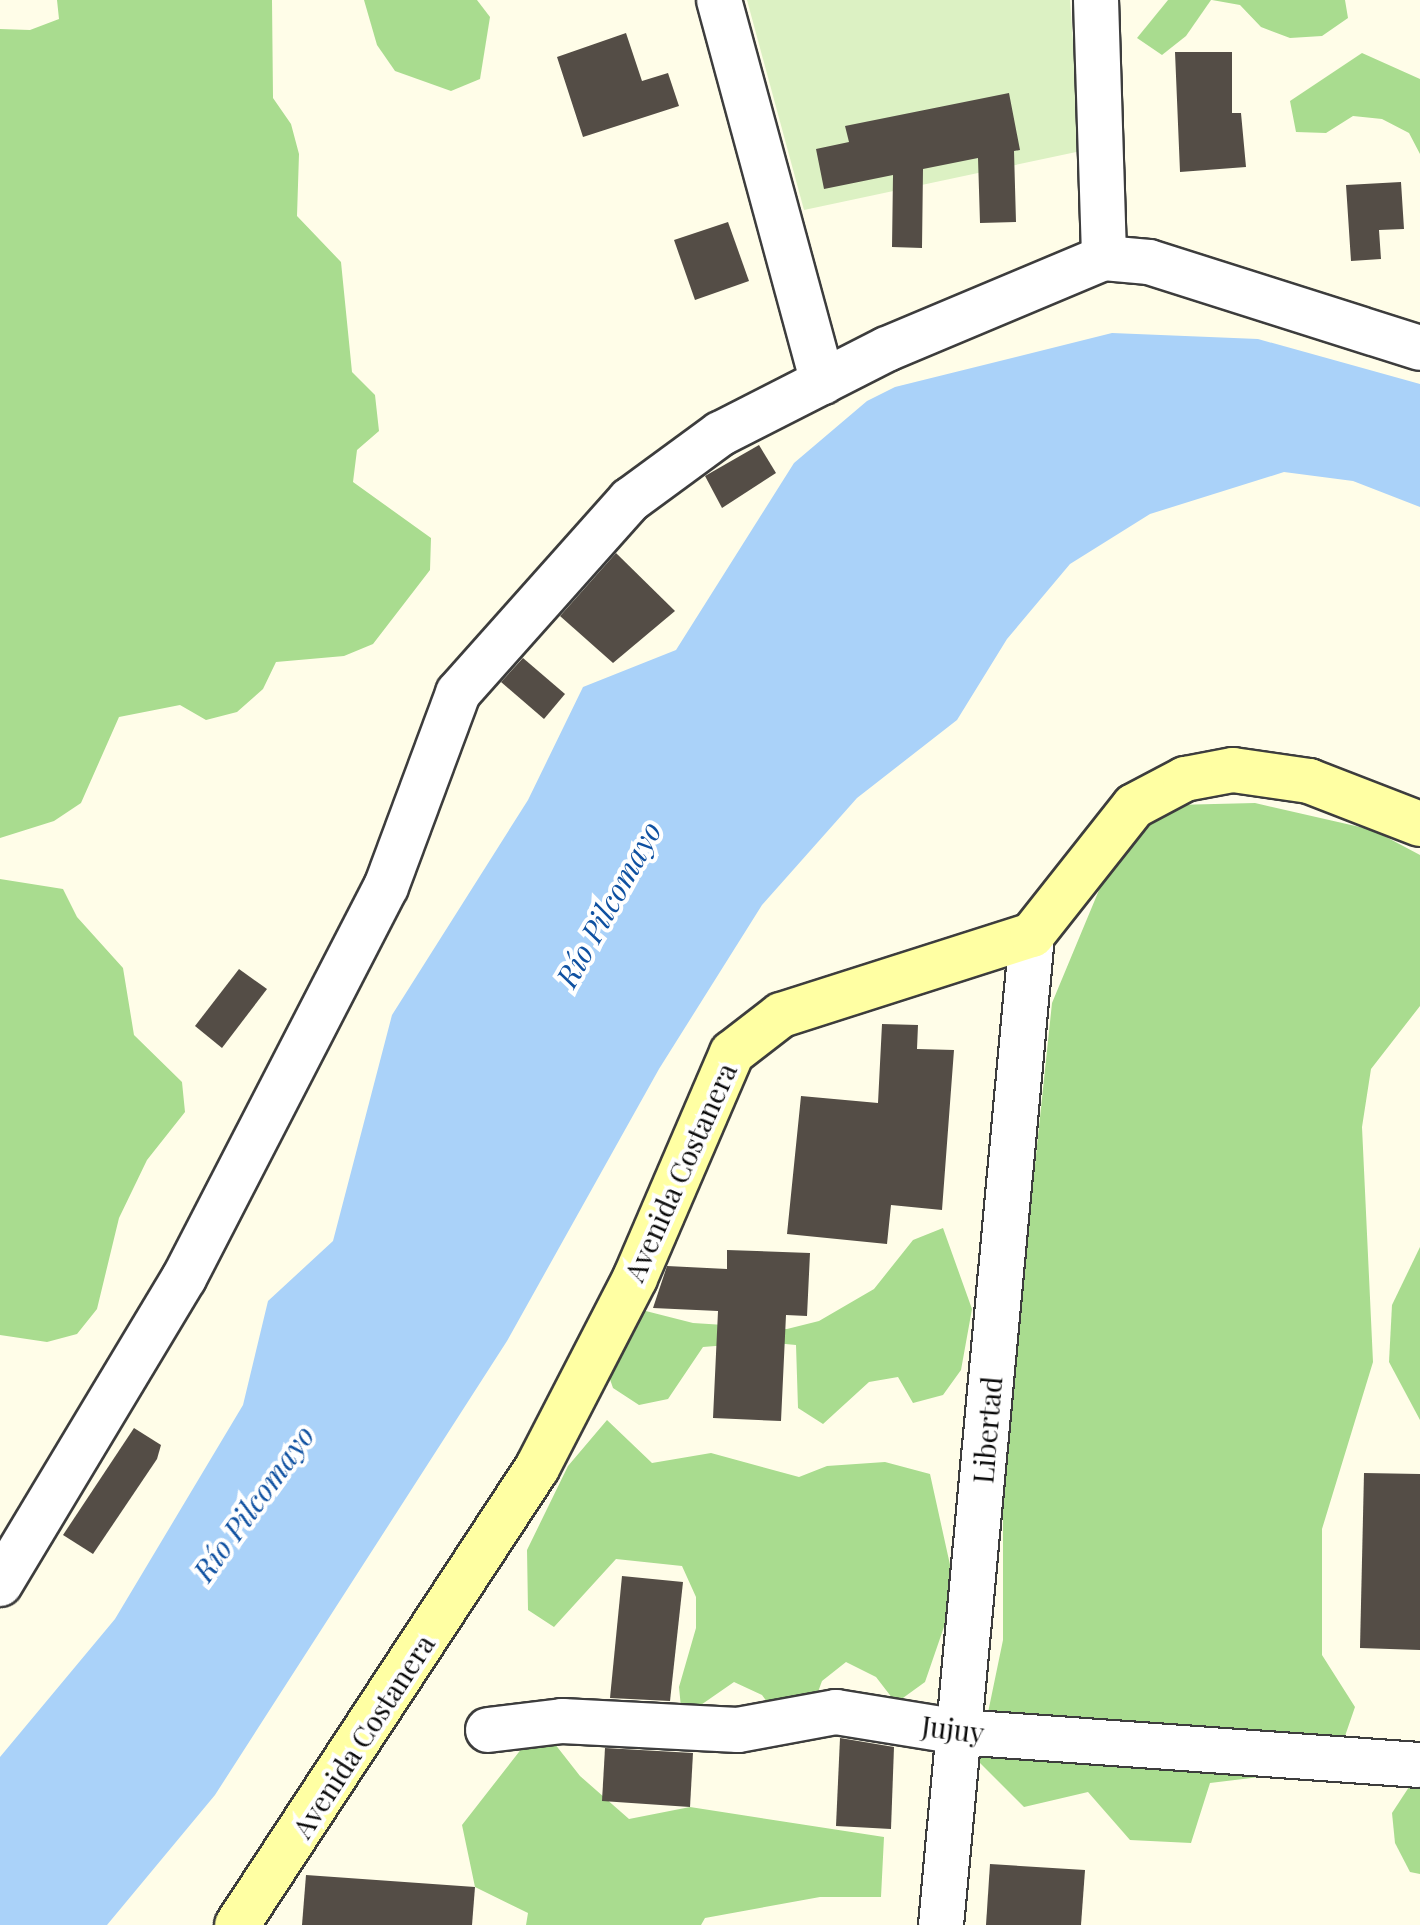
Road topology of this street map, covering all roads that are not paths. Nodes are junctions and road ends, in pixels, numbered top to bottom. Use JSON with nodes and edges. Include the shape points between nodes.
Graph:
{"nodes":[{"id":1,"x":719,"y":0,"type":"edge"},
{"id":2,"x":1096,"y":0,"type":"edge"},
{"id":3,"x":1104,"y":258,"type":"junction"},
{"id":4,"x":1420,"y":348,"type":"edge"},
{"id":5,"x":823,"y":382,"type":"junction"},
{"id":6,"x":1420,"y":824,"type":"edge"},
{"id":7,"x":1032,"y":935,"type":"junction"},
{"id":8,"x":0,"y":1584,"type":"edge"},
{"id":9,"x":488,"y":1730,"type":"dead end"},
{"id":10,"x":959,"y":1732,"type":"junction"},
{"id":11,"x":1420,"y":1765,"type":"edge"},
{"id":12,"x":237,"y":1925,"type":"edge"},
{"id":13,"x":941,"y":1925,"type":"edge"}],
"edges":[{"from":1,"to":5,"type":"street"},
{"from":2,"to":3,"type":"street"},
{"from":3,"to":4,"type":"street","via":[[1149,262]]},
{"from":3,"to":5,"type":"street"},
{"from":5,"to":8,"type":"street","via":[[720,434],[630,500],[458,693],[386,887],[184,1278]]},
{"from":6,"to":7,"type":"street","via":[[1309,781],[1233,770],[1185,779],[1134,806]]},
{"from":7,"to":10,"type":"street","name":"Libertad"},
{"from":7,"to":12,"type":"street","name":"Avenida Costanera","via":[[781,1015],[732,1053],[635,1278],[537,1468]]},
{"from":9,"to":10,"type":"street","name":"Jujuy","via":[[562,1721],[738,1730],[836,1712]]},
{"from":10,"to":11,"type":"street","name":"Jujuy"},
{"from":10,"to":13,"type":"street","name":"Libertad"}]}
